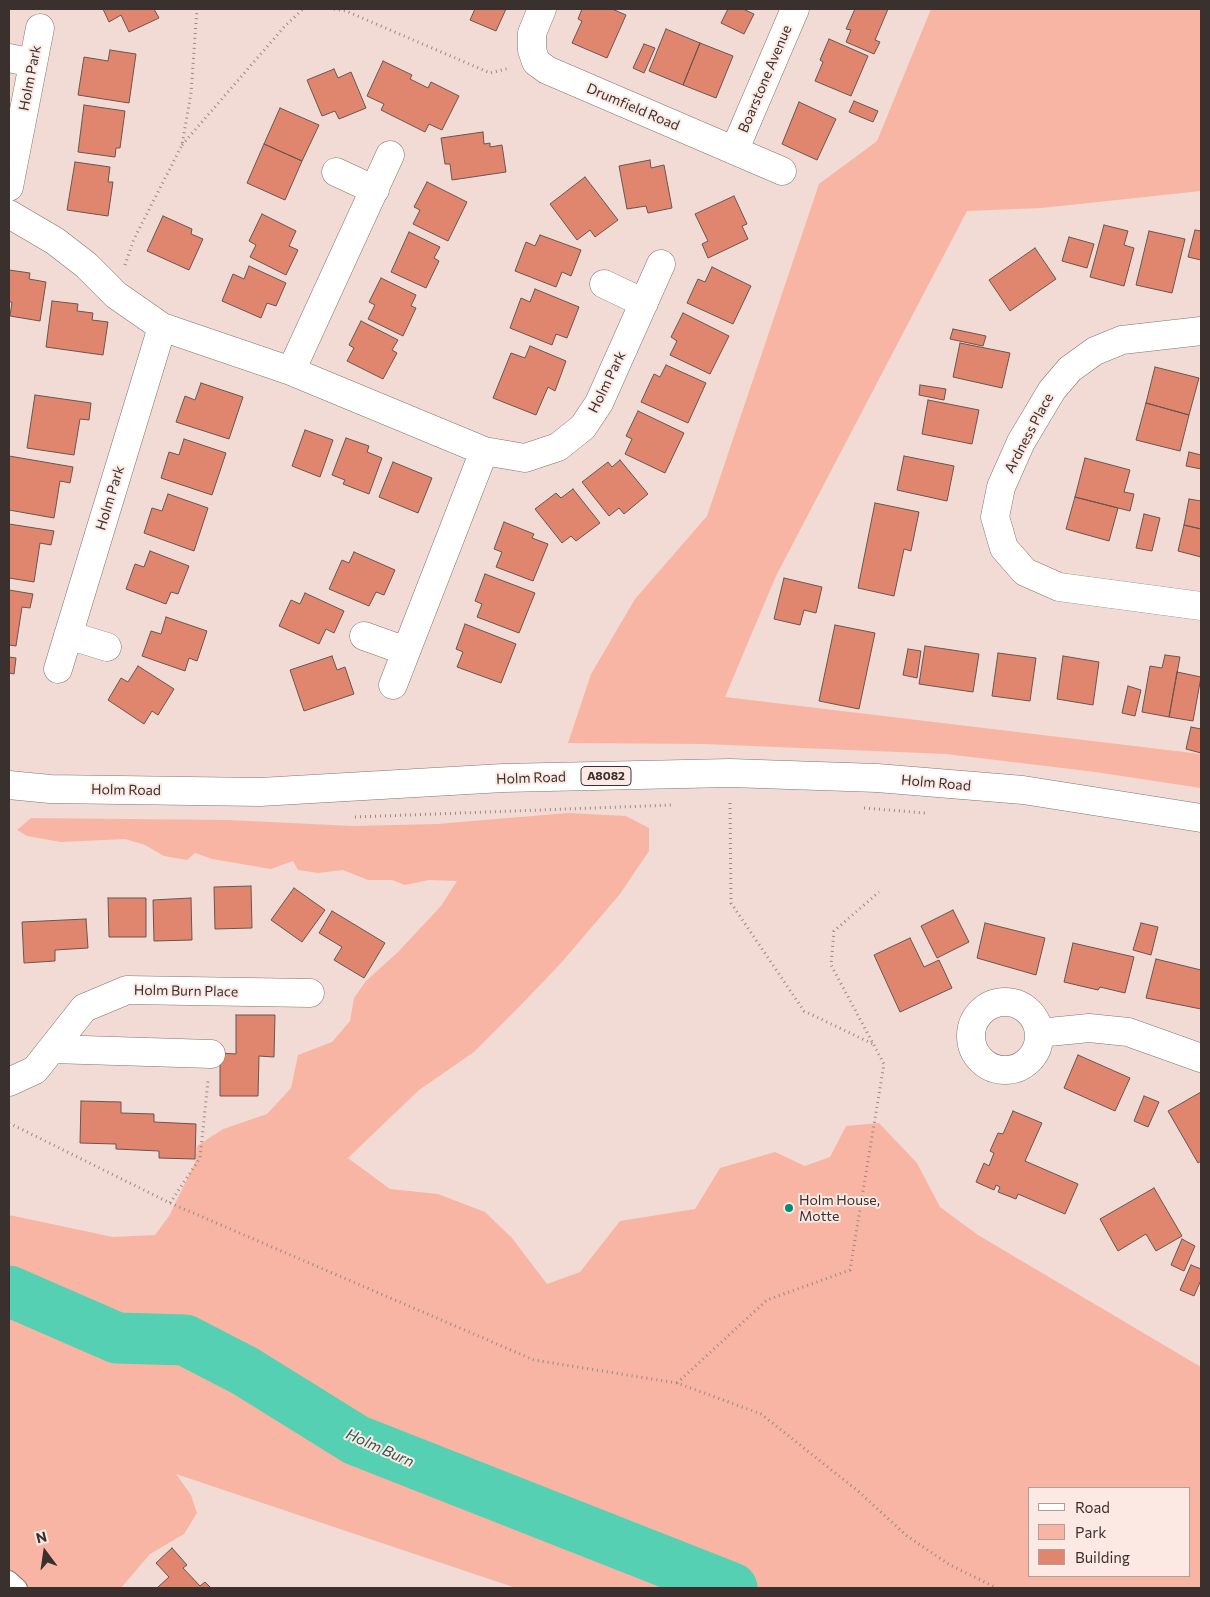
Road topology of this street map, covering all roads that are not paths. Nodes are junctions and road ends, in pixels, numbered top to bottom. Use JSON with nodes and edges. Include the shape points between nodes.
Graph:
{"nodes":[{"id":1,"x":542,"y":9,"type":"edge"},
{"id":2,"x":795,"y":9,"type":"edge"},
{"id":3,"x":40,"y":28,"type":"dead end"},
{"id":4,"x":21,"y":61,"type":"edge"},
{"id":5,"x":735,"y":150,"type":"junction"},
{"id":6,"x":390,"y":155,"type":"dead end"},
{"id":7,"x":782,"y":171,"type":"dead end"},
{"id":8,"x":336,"y":172,"type":"dead end"},
{"id":9,"x":9,"y":187,"type":"edge"},
{"id":10,"x":374,"y":190,"type":"junction"},
{"id":11,"x":9,"y":214,"type":"edge"},
{"id":12,"x":662,"y":264,"type":"dead end"},
{"id":13,"x":604,"y":284,"type":"dead end"},
{"id":14,"x":644,"y":303,"type":"junction"},
{"id":15,"x":162,"y":327,"type":"junction"},
{"id":16,"x":1201,"y":331,"type":"edge"},
{"id":17,"x":291,"y":371,"type":"junction"},
{"id":18,"x":484,"y":451,"type":"junction"},
{"id":19,"x":1201,"y":606,"type":"edge"},
{"id":20,"x":68,"y":636,"type":"junction"},
{"id":21,"x":364,"y":636,"type":"dead end"},
{"id":22,"x":107,"y":647,"type":"dead end"},
{"id":23,"x":406,"y":651,"type":"junction"},
{"id":24,"x":58,"y":669,"type":"dead end"},
{"id":25,"x":393,"y":686,"type":"dead end"},
{"id":26,"x":9,"y":785,"type":"edge"},
{"id":27,"x":1201,"y":818,"type":"edge"},
{"id":28,"x":310,"y":993,"type":"dead end"},
{"id":29,"x":1039,"y":1033,"type":"dead end"},
{"id":30,"x":52,"y":1049,"type":"junction"},
{"id":31,"x":211,"y":1054,"type":"road end"},
{"id":32,"x":1201,"y":1058,"type":"edge"},
{"id":33,"x":9,"y":1082,"type":"edge"},
{"id":34,"x":9,"y":1579,"type":"edge"},
{"id":35,"x":19,"y":1588,"type":"edge"}],
"edges":[{"from":1,"to":5,"type":"street","name":"Drumfield Road","via":[[532,33],[536,62],[547,70]]},
{"from":2,"to":5,"type":"street","name":"Boarstone Avenue"},
{"from":3,"to":4,"type":"street","name":"Holm Park"},
{"from":4,"to":9,"type":"street","name":"Holm Park"},
{"from":5,"to":7,"type":"street","name":"Drumfield Road"},
{"from":6,"to":10,"type":"street"},
{"from":8,"to":10,"type":"street"},
{"from":10,"to":17,"type":"street"},
{"from":11,"to":15,"type":"street","name":"Holm Park","via":[[55,241],[116,294]]},
{"from":12,"to":14,"type":"street","name":"Holm Park"},
{"from":13,"to":14,"type":"street"},
{"from":14,"to":18,"type":"street","name":"Holm Park","via":[[599,403],[583,427],[558,447],[525,458]]},
{"from":15,"to":17,"type":"street","name":"Holm Park"},
{"from":15,"to":20,"type":"street","name":"Holm Park"},
{"from":16,"to":19,"type":"street","name":"Ardness Place","via":[[1122,340],[1095,351],[1070,369],[1052,390],[1021,442],[1001,487],[995,517],[1004,548],[1025,572],[1059,587]]},
{"from":17,"to":18,"type":"street","name":"Holm Park"},
{"from":18,"to":23,"type":"street"},
{"from":20,"to":22,"type":"street"},
{"from":20,"to":24,"type":"street","name":"Holm Park"},
{"from":21,"to":23,"type":"street"},
{"from":23,"to":25,"type":"street"},
{"from":26,"to":27,"type":"street","name":"Holm Road","number":"A8082","via":[[50,789],[260,792],[503,778],[730,773],[877,778],[1024,790]]},
{"from":28,"to":30,"type":"street","name":"Holm Burn Place","via":[[127,990],[84,1008]]},
{"from":29,"to":32,"type":"street","via":[[1089,1028],[1128,1032]]},
{"from":30,"to":31,"type":"street"},
{"from":30,"to":33,"type":"street","name":"Holm Burn Place","via":[[35,1070]]},
{"from":34,"to":35,"type":"lane"}]}
